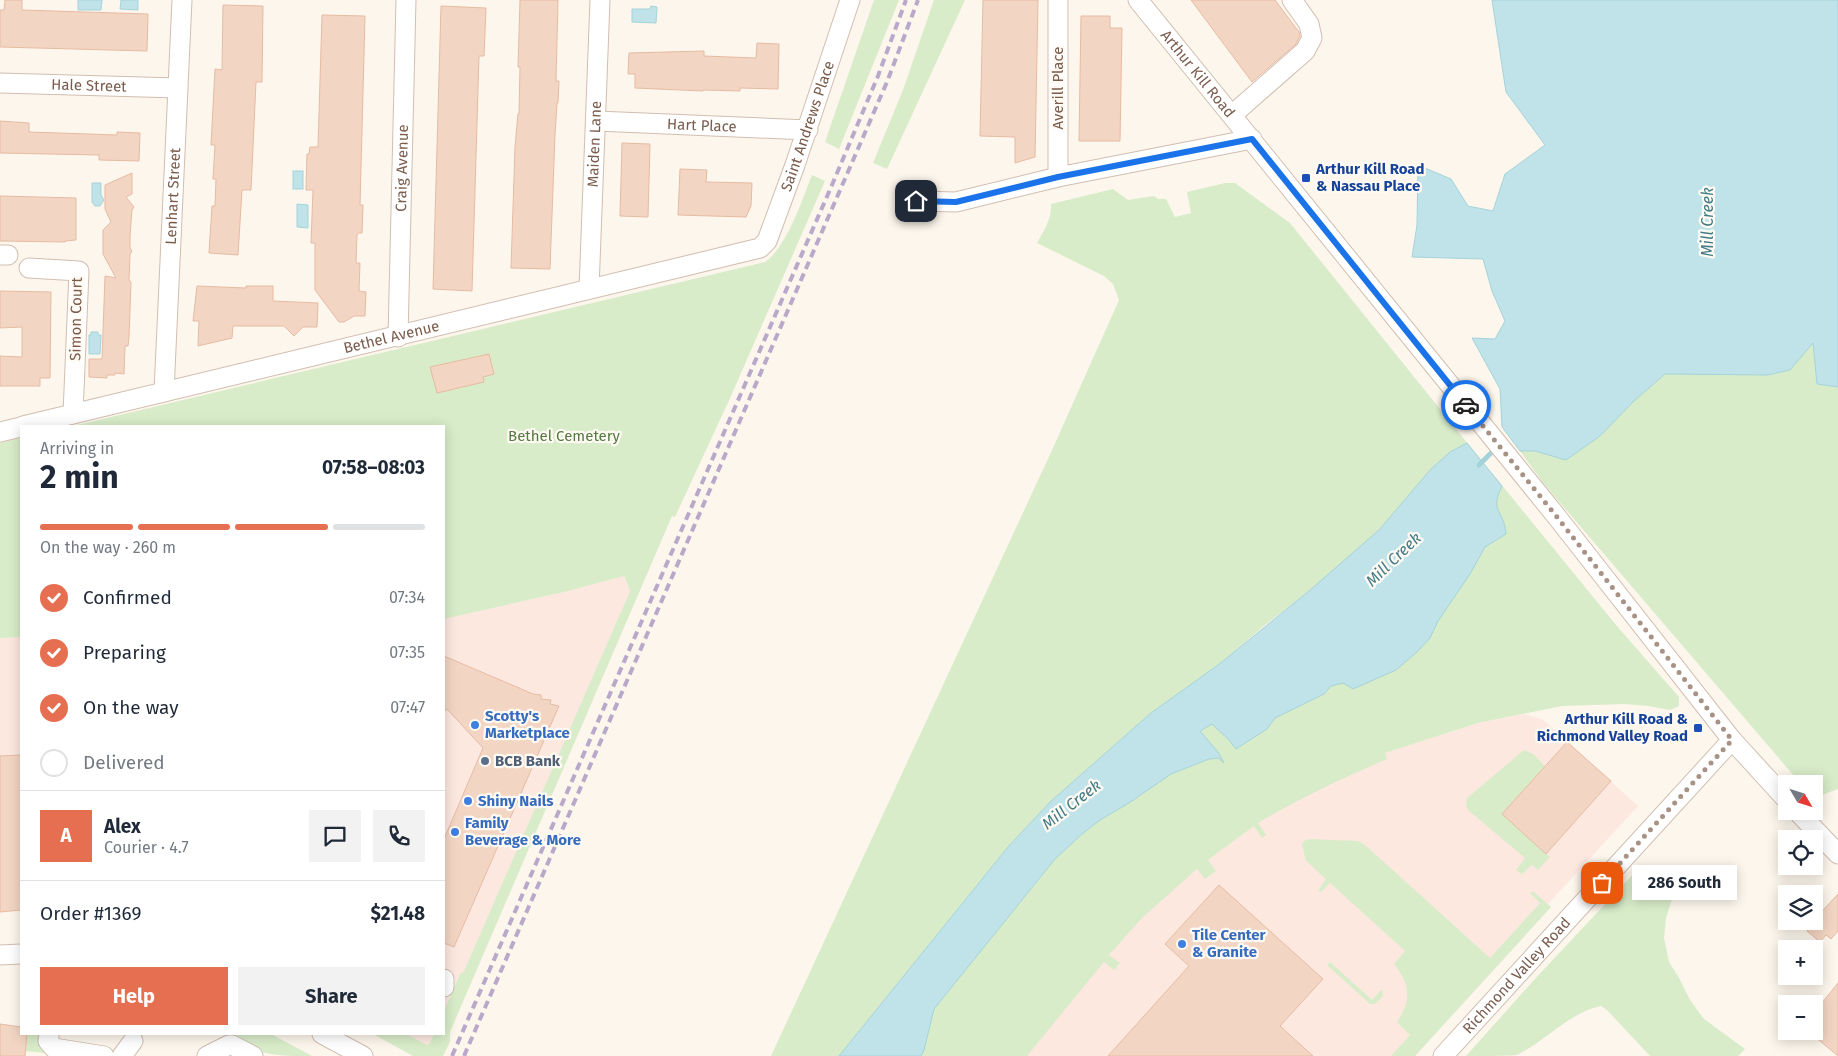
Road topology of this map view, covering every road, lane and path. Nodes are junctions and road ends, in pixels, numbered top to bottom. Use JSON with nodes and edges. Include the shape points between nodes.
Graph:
{"nodes":[{"id":1,"x":182,"y":0,"type":"edge"},
{"id":2,"x":406,"y":0,"type":"edge"},
{"id":3,"x":600,"y":0,"type":"edge"},
{"id":4,"x":850,"y":0,"type":"edge"},
{"id":5,"x":1058,"y":0,"type":"edge"},
{"id":6,"x":1138,"y":0,"type":"edge"},
{"id":7,"x":1292,"y":0,"type":"edge"},
{"id":8,"x":0,"y":83,"type":"edge"},
{"id":9,"x":178,"y":88,"type":"junction"},
{"id":10,"x":1232,"y":115,"type":"junction"},
{"id":11,"x":596,"y":121,"type":"junction"},
{"id":12,"x":808,"y":130,"type":"junction"},
{"id":13,"x":1252,"y":139,"type":"junction"},
{"id":14,"x":1058,"y":177,"type":"junction"},
{"id":15,"x":916,"y":201,"type":"dead end"},
{"id":16,"x":760,"y":248,"type":"joint"},
{"id":17,"x":29,"y":268,"type":"dead end"},
{"id":18,"x":590,"y":290,"type":"junction"},
{"id":19,"x":398,"y":336,"type":"junction"},
{"id":20,"x":164,"y":392,"type":"junction"},
{"id":21,"x":73,"y":414,"type":"junction"},
{"id":22,"x":26,"y":425,"type":"edge"},
{"id":23,"x":20,"y":427,"type":"edge"},
{"id":24,"x":0,"y":432,"type":"edge"},
{"id":25,"x":1732,"y":740,"type":"junction"},
{"id":26,"x":1778,"y":790,"type":"edge"},
{"id":27,"x":1806,"y":820,"type":"edge"},
{"id":28,"x":1838,"y":854,"type":"edge"},
{"id":29,"x":20,"y":954,"type":"edge"},
{"id":30,"x":0,"y":955,"type":"edge"},
{"id":31,"x":49,"y":1035,"type":"dead end"},
{"id":32,"x":324,"y":1035,"type":"edge"},
{"id":33,"x":104,"y":1056,"type":"edge"},
{"id":34,"x":207,"y":1056,"type":"edge"},
{"id":35,"x":253,"y":1056,"type":"edge"},
{"id":36,"x":363,"y":1056,"type":"edge"},
{"id":37,"x":1443,"y":1056,"type":"edge"}],
"edges":[{"from":1,"to":9,"type":"street","name":"Lenhart Street"},
{"from":2,"to":19,"type":"street","name":"Craig Avenue"},
{"from":3,"to":11,"type":"street","name":"Maiden Lane"},
{"from":4,"to":12,"type":"street","name":"Saint Andrews Place"},
{"from":5,"to":14,"type":"street","name":"Averill Place"},
{"from":6,"to":10,"type":"street","name":"Arthur Kill Road"},
{"from":7,"to":10,"type":"street","via":[[1309,24],[1312,38],[1305,51]]},
{"from":8,"to":9,"type":"street","name":"Hale Street"},
{"from":9,"to":20,"type":"street","name":"Lenhart Street"},
{"from":10,"to":13,"type":"street","name":"Arthur Kill Road"},
{"from":11,"to":12,"type":"street","name":"Hart Place"},
{"from":11,"to":18,"type":"street","name":"Maiden Lane"},
{"from":12,"to":16,"type":"street","name":"Saint Andrews Place","via":[[767,241]]},
{"from":13,"to":14,"type":"street"},
{"from":13,"to":25,"type":"street","name":"Arthur Kill Road"},
{"from":14,"to":15,"type":"street","via":[[956,202]]},
{"from":16,"to":18,"type":"street","name":"Bethel Avenue"},
{"from":17,"to":21,"type":"street","name":"Simon Court","via":[[79,271]]},
{"from":18,"to":19,"type":"street","name":"Bethel Avenue"},
{"from":19,"to":20,"type":"street","name":"Bethel Avenue"},
{"from":20,"to":21,"type":"street","name":"Bethel Avenue"},
{"from":21,"to":22,"type":"street","name":"Bethel Avenue"},
{"from":23,"to":24,"type":"street","name":"Bethel Avenue"},
{"from":25,"to":26,"type":"street","name":"Arthur Kill Road"},
{"from":25,"to":37,"type":"street","name":"Richmond Valley Road"},
{"from":27,"to":28,"type":"street"},
{"from":29,"to":30,"type":"street"},
{"from":31,"to":33,"type":"street","via":[[48,1042],[54,1048]]},
{"from":32,"to":36,"type":"street"},
{"from":34,"to":35,"type":"street","via":[[232,1045]]}]}
